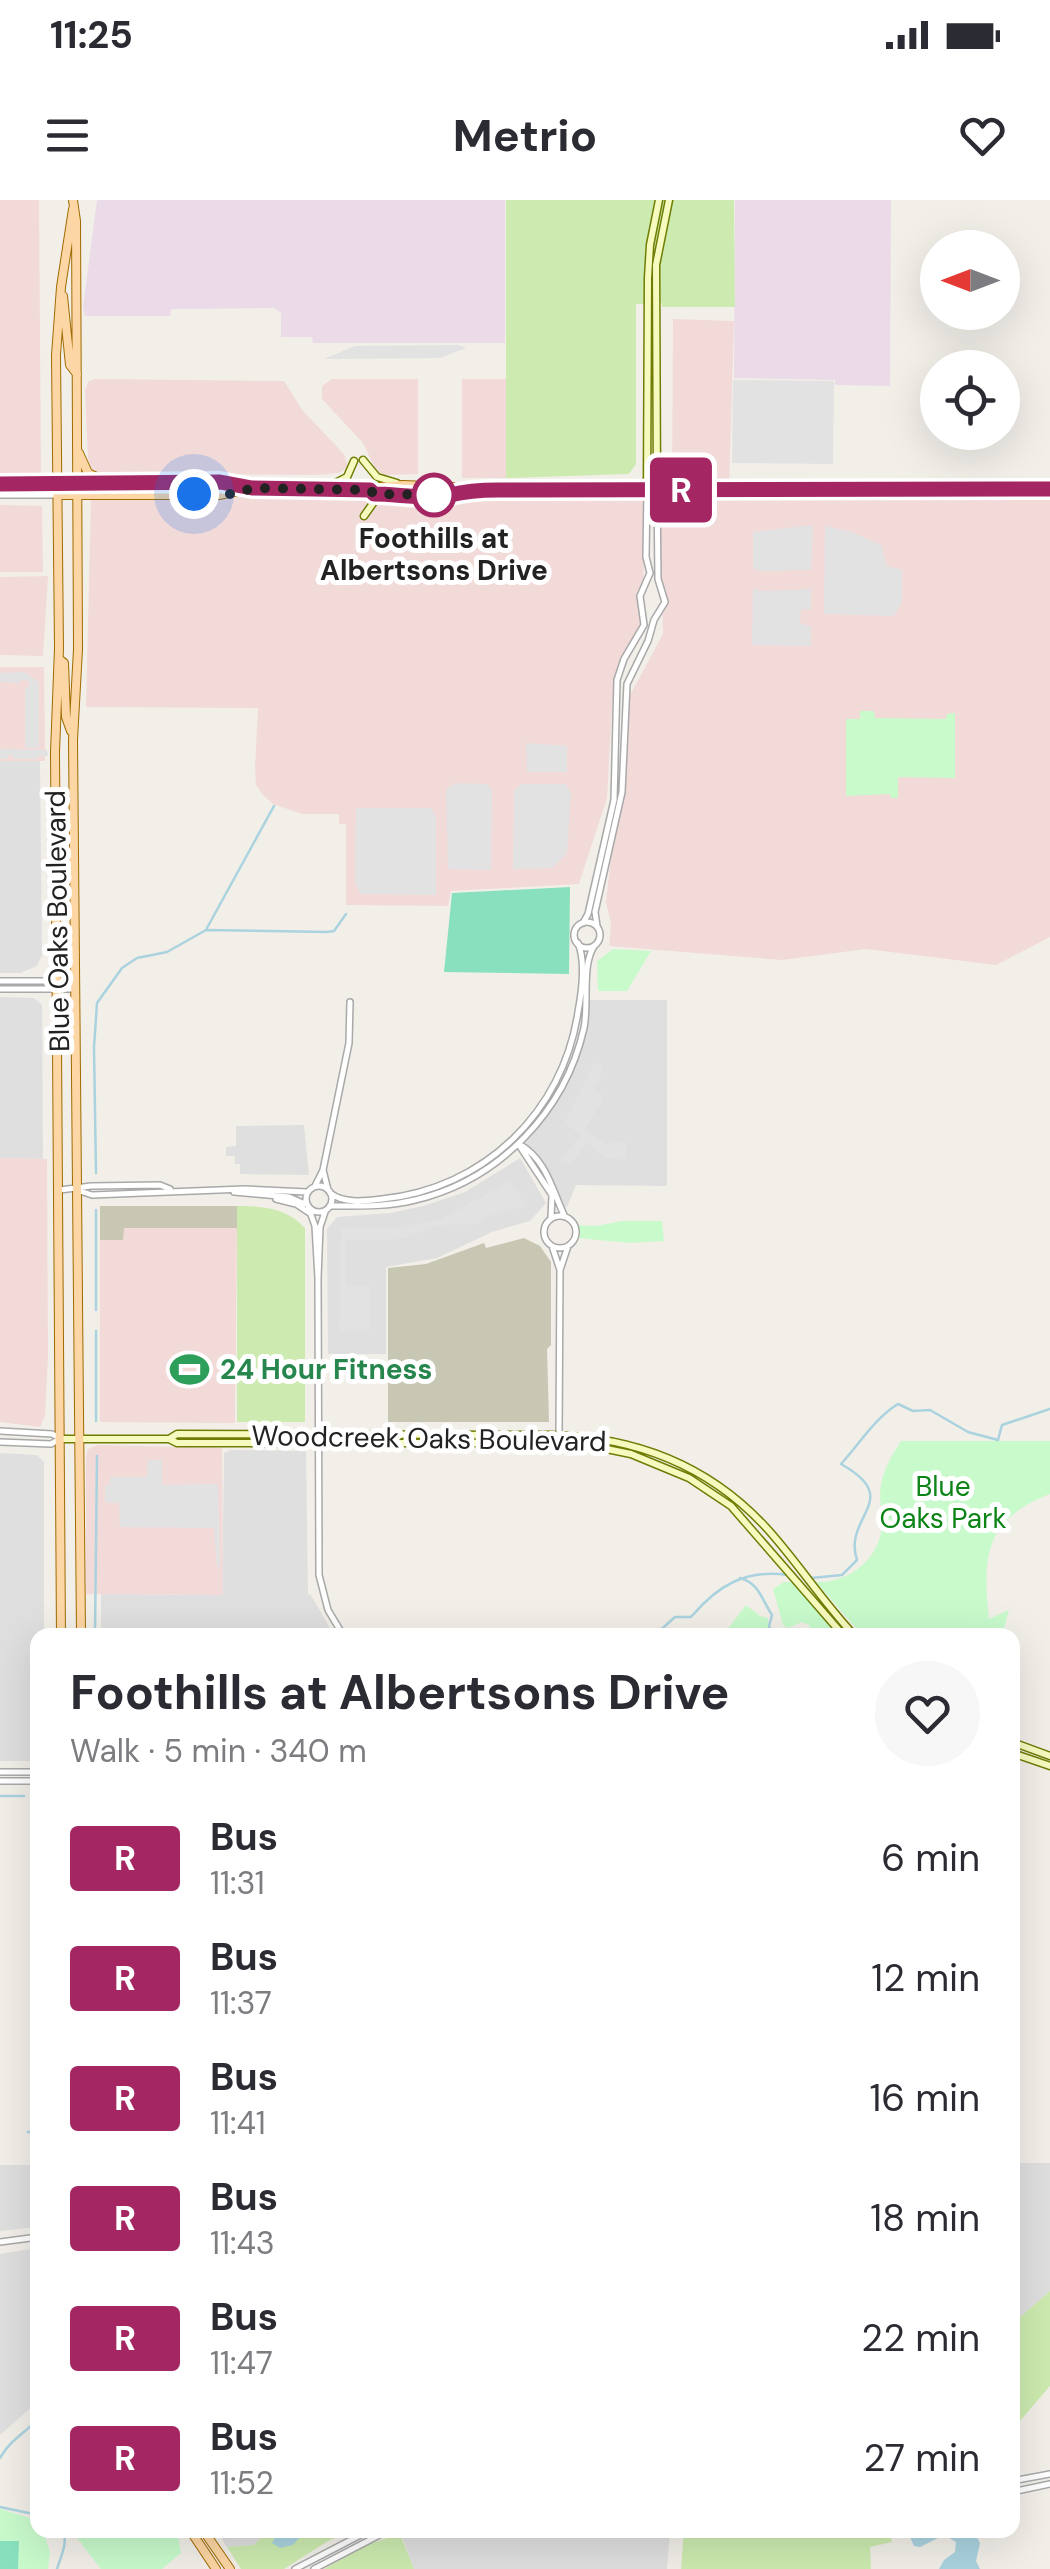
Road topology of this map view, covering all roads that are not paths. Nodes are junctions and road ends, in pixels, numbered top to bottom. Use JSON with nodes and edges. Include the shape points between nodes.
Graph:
{"nodes":[{"id":1,"x":659,"y":200,"type":"edge"},
{"id":2,"x":669,"y":200,"type":"edge"},
{"id":3,"x":73,"y":205,"type":"edge"},
{"id":4,"x":654,"y":245,"type":"junction"},
{"id":5,"x":61,"y":287,"type":"junction"},
{"id":6,"x":77,"y":374,"type":"junction"},
{"id":7,"x":76,"y":443,"type":"junction"},
{"id":8,"x":220,"y":482,"type":"junction"},
{"id":9,"x":0,"y":484,"type":"edge"},
{"id":10,"x":58,"y":484,"type":"junction"},
{"id":11,"x":76,"y":484,"type":"junction"},
{"id":12,"x":114,"y":484,"type":"junction"},
{"id":13,"x":252,"y":488,"type":"junction"},
{"id":14,"x":322,"y":489,"type":"junction"},
{"id":15,"x":1050,"y":489,"type":"edge"},
{"id":16,"x":403,"y":490,"type":"junction"},
{"id":17,"x":652,"y":490,"type":"junction"},
{"id":18,"x":0,"y":494,"type":"edge"},
{"id":19,"x":194,"y":494,"type":"junction"},
{"id":20,"x":58,"y":495,"type":"junction"},
{"id":21,"x":76,"y":495,"type":"junction"},
{"id":22,"x":364,"y":516,"type":"dead end"},
{"id":23,"x":645,"y":588,"type":"junction"},
{"id":24,"x":662,"y":590,"type":"junction"},
{"id":25,"x":641,"y":605,"type":"junction"},
{"id":26,"x":662,"y":608,"type":"junction"},
{"id":27,"x":59,"y":659,"type":"junction"},
{"id":28,"x":625,"y":694,"type":"junction"},
{"id":29,"x":616,"y":712,"type":"junction"},
{"id":30,"x":73,"y":740,"type":"junction"},
{"id":31,"x":623,"y":753,"type":"junction"},
{"id":32,"x":583,"y":922,"type":"junction"},
{"id":33,"x":597,"y":926,"type":"junction"},
{"id":34,"x":578,"y":943,"type":"junction"},
{"id":35,"x":595,"y":945,"type":"junction"},
{"id":36,"x":0,"y":985,"type":"edge"},
{"id":37,"x":58,"y":985,"type":"junction"},
{"id":38,"x":76,"y":985,"type":"junction"},
{"id":39,"x":350,"y":1002,"type":"dead end"},
{"id":40,"x":516,"y":1141,"type":"junction"},
{"id":41,"x":323,"y":1170,"type":"junction"},
{"id":42,"x":315,"y":1186,"type":"junction"},
{"id":43,"x":60,"y":1190,"type":"junction"},
{"id":44,"x":77,"y":1190,"type":"junction"},
{"id":45,"x":173,"y":1190,"type":"junction"},
{"id":46,"x":231,"y":1191,"type":"junction"},
{"id":47,"x":329,"y":1191,"type":"junction"},
{"id":48,"x":307,"y":1192,"type":"junction"},
{"id":49,"x":328,"y":1208,"type":"junction"},
{"id":50,"x":309,"y":1210,"type":"junction"},
{"id":51,"x":564,"y":1217,"type":"junction"},
{"id":52,"x":549,"y":1221,"type":"junction"},
{"id":53,"x":552,"y":1246,"type":"junction"},
{"id":54,"x":568,"y":1246,"type":"junction"},
{"id":55,"x":560,"y":1270,"type":"junction"},
{"id":56,"x":318,"y":1278,"type":"junction"},
{"id":57,"x":0,"y":1432,"type":"edge"},
{"id":58,"x":60,"y":1439,"type":"junction"},
{"id":59,"x":78,"y":1439,"type":"junction"},
{"id":60,"x":318,"y":1439,"type":"junction"},
{"id":61,"x":560,"y":1439,"type":"junction"},
{"id":62,"x":0,"y":1442,"type":"edge"},
{"id":63,"x":61,"y":1628,"type":"edge"},
{"id":64,"x":81,"y":1628,"type":"edge"},
{"id":65,"x":339,"y":1628,"type":"edge"},
{"id":66,"x":837,"y":1628,"type":"edge"},
{"id":67,"x":848,"y":1628,"type":"edge"},
{"id":68,"x":1020,"y":1745,"type":"edge"},
{"id":69,"x":1020,"y":1755,"type":"edge"},
{"id":70,"x":1050,"y":1756,"type":"edge"},
{"id":71,"x":1050,"y":1766,"type":"edge"},
{"id":72,"x":30,"y":1773,"type":"edge"},
{"id":73,"x":2,"y":1775,"type":"edge"},
{"id":74,"x":30,"y":1780,"type":"edge"},
{"id":75,"x":30,"y":2238,"type":"edge"},
{"id":76,"x":0,"y":2242,"type":"edge"},
{"id":77,"x":1050,"y":2474,"type":"edge"},
{"id":78,"x":1020,"y":2480,"type":"edge"},
{"id":79,"x":1050,"y":2484,"type":"edge"},
{"id":80,"x":1020,"y":2490,"type":"edge"},
{"id":81,"x":195,"y":2538,"type":"edge"},
{"id":82,"x":209,"y":2538,"type":"edge"},
{"id":83,"x":355,"y":2538,"type":"edge"},
{"id":84,"x":374,"y":2538,"type":"edge"},
{"id":85,"x":216,"y":2569,"type":"edge"},
{"id":86,"x":230,"y":2569,"type":"edge"},
{"id":87,"x":295,"y":2569,"type":"edge"},
{"id":88,"x":314,"y":2569,"type":"edge"}],
"edges":[{"from":1,"to":4,"type":"main road"},
{"from":2,"to":4,"type":"main road"},
{"from":3,"to":5,"type":"main road","name":"Blue Oaks Boulevard"},
{"from":3,"to":6,"type":"main road","name":"Blue Oaks Boulevard"},
{"from":4,"to":17,"type":"main road"},
{"from":5,"to":6,"type":"main road","via":[[70,365]]},
{"from":5,"to":10,"type":"main road","name":"Blue Oaks Boulevard"},
{"from":6,"to":7,"type":"main road","name":"Blue Oaks Boulevard"},
{"from":7,"to":11,"type":"main road","name":"Blue Oaks Boulevard"},
{"from":7,"to":12,"type":"main road","via":[[88,473]]},
{"from":8,"to":12,"type":"main road"},
{"from":8,"to":13,"type":"main road"},
{"from":8,"to":19,"type":"main road","via":[[215,490]]},
{"from":9,"to":10,"type":"street"},
{"from":10,"to":11,"type":"main road"},
{"from":10,"to":20,"type":"main road","name":"Blue Oaks Boulevard"},
{"from":11,"to":12,"type":"main road"},
{"from":11,"to":21,"type":"main road","name":"Blue Oaks Boulevard"},
{"from":13,"to":14,"type":"main road"},
{"from":13,"to":19,"type":"main road"},
{"from":14,"to":16,"type":"main road"},
{"from":14,"to":16,"type":"main road","via":[[347,477],[358,460]]},
{"from":15,"to":17,"type":"main road"},
{"from":16,"to":17,"type":"main road"},
{"from":16,"to":22,"type":"main road","via":[[376,499]]},
{"from":17,"to":23,"type":"street"},
{"from":17,"to":24,"type":"street"},
{"from":18,"to":20,"type":"street"},
{"from":19,"to":21,"type":"main road"},
{"from":20,"to":21,"type":"main road"},
{"from":20,"to":27,"type":"main road","name":"Blue Oaks Boulevard"},
{"from":21,"to":30,"type":"main road","name":"Blue Oaks Boulevard"},
{"from":23,"to":24,"type":"street"},
{"from":23,"to":25,"type":"street"},
{"from":24,"to":26,"type":"street"},
{"from":25,"to":26,"type":"street","via":[[651,612]]},
{"from":25,"to":29,"type":"street","via":[[644,624],[620,669]]},
{"from":26,"to":28,"type":"street"},
{"from":27,"to":30,"type":"main road"},
{"from":27,"to":37,"type":"main road","name":"Blue Oaks Boulevard"},
{"from":28,"to":29,"type":"street"},
{"from":28,"to":31,"type":"street"},
{"from":29,"to":31,"type":"street"},
{"from":29,"to":32,"type":"street","via":[[614,800]]},
{"from":30,"to":38,"type":"main road","name":"Blue Oaks Boulevard"},
{"from":31,"to":33,"type":"street"},
{"from":32,"to":33,"type":"street"},
{"from":32,"to":34,"type":"street","via":[[575,932]]},
{"from":33,"to":35,"type":"street"},
{"from":34,"to":35,"type":"street"},
{"from":34,"to":40,"type":"street","via":[[580,997],[572,1040],[553,1090]]},
{"from":35,"to":40,"type":"street","via":[[587,960],[587,1008],[576,1056],[549,1108]]},
{"from":36,"to":37,"type":"street"},
{"from":37,"to":38,"type":"street"},
{"from":37,"to":43,"type":"main road","name":"Blue Oaks Boulevard"},
{"from":38,"to":44,"type":"main road","name":"Blue Oaks Boulevard"},
{"from":39,"to":41,"type":"street"},
{"from":40,"to":47,"type":"street","via":[[432,1188],[364,1200],[340,1199]]},
{"from":40,"to":49,"type":"street","via":[[476,1176],[436,1194]]},
{"from":40,"to":51,"type":"street","via":[[548,1175]]},
{"from":40,"to":52,"type":"street","via":[[552,1195]]},
{"from":41,"to":42,"type":"street"},
{"from":41,"to":47,"type":"street"},
{"from":42,"to":47,"type":"street"},
{"from":42,"to":48,"type":"street"},
{"from":43,"to":44,"type":"street"},
{"from":43,"to":58,"type":"main road","name":"Blue Oaks Boulevard"},
{"from":44,"to":45,"type":"street"},
{"from":44,"to":45,"type":"street"},
{"from":44,"to":59,"type":"main road","name":"Blue Oaks Boulevard"},
{"from":45,"to":46,"type":"street"},
{"from":46,"to":48,"type":"street"},
{"from":46,"to":50,"type":"street","via":[[297,1199]]},
{"from":47,"to":49,"type":"street"},
{"from":48,"to":50,"type":"street"},
{"from":49,"to":50,"type":"street"},
{"from":49,"to":56,"type":"street","via":[[320,1227]]},
{"from":50,"to":56,"type":"street"},
{"from":51,"to":52,"type":"street"},
{"from":51,"to":54,"type":"street","via":[[575,1228]]},
{"from":52,"to":53,"type":"street","via":[[544,1232]]},
{"from":53,"to":54,"type":"street"},
{"from":53,"to":55,"type":"street"},
{"from":54,"to":55,"type":"street"},
{"from":55,"to":61,"type":"street"},
{"from":56,"to":60,"type":"street"},
{"from":57,"to":58,"type":"street","name":"Woodcreek Oaks Boulevard"},
{"from":58,"to":59,"type":"main road","name":"Woodcreek Oaks Boulevard"},
{"from":58,"to":62,"type":"street","name":"Woodcreek Oaks Boulevard"},
{"from":58,"to":63,"type":"main road","name":"Blue Oaks Boulevard"},
{"from":59,"to":60,"type":"main road","name":"Woodcreek Oaks Boulevard"},
{"from":59,"to":64,"type":"main road","name":"Blue Oaks Boulevard"},
{"from":60,"to":61,"type":"main road","name":"Woodcreek Oaks Boulevard"},
{"from":60,"to":65,"type":"street","via":[[319,1574]]},
{"from":61,"to":66,"type":"main road","name":"Woodcreek Oaks Boulevard","via":[[646,1458],[689,1478],[742,1516]]},
{"from":61,"to":67,"type":"main road","name":"Woodcreek Oaks Boulevard","via":[[629,1443],[693,1469],[749,1510]]},
{"from":68,"to":70,"type":"main road"},
{"from":69,"to":71,"type":"main road"},
{"from":72,"to":73,"type":"street"},
{"from":73,"to":74,"type":"street"},
{"from":75,"to":76,"type":"street"},
{"from":77,"to":78,"type":"street"},
{"from":79,"to":80,"type":"street"},
{"from":81,"to":85,"type":"main road"},
{"from":82,"to":86,"type":"main road"},
{"from":83,"to":87,"type":"street"},
{"from":84,"to":88,"type":"street"}]}
